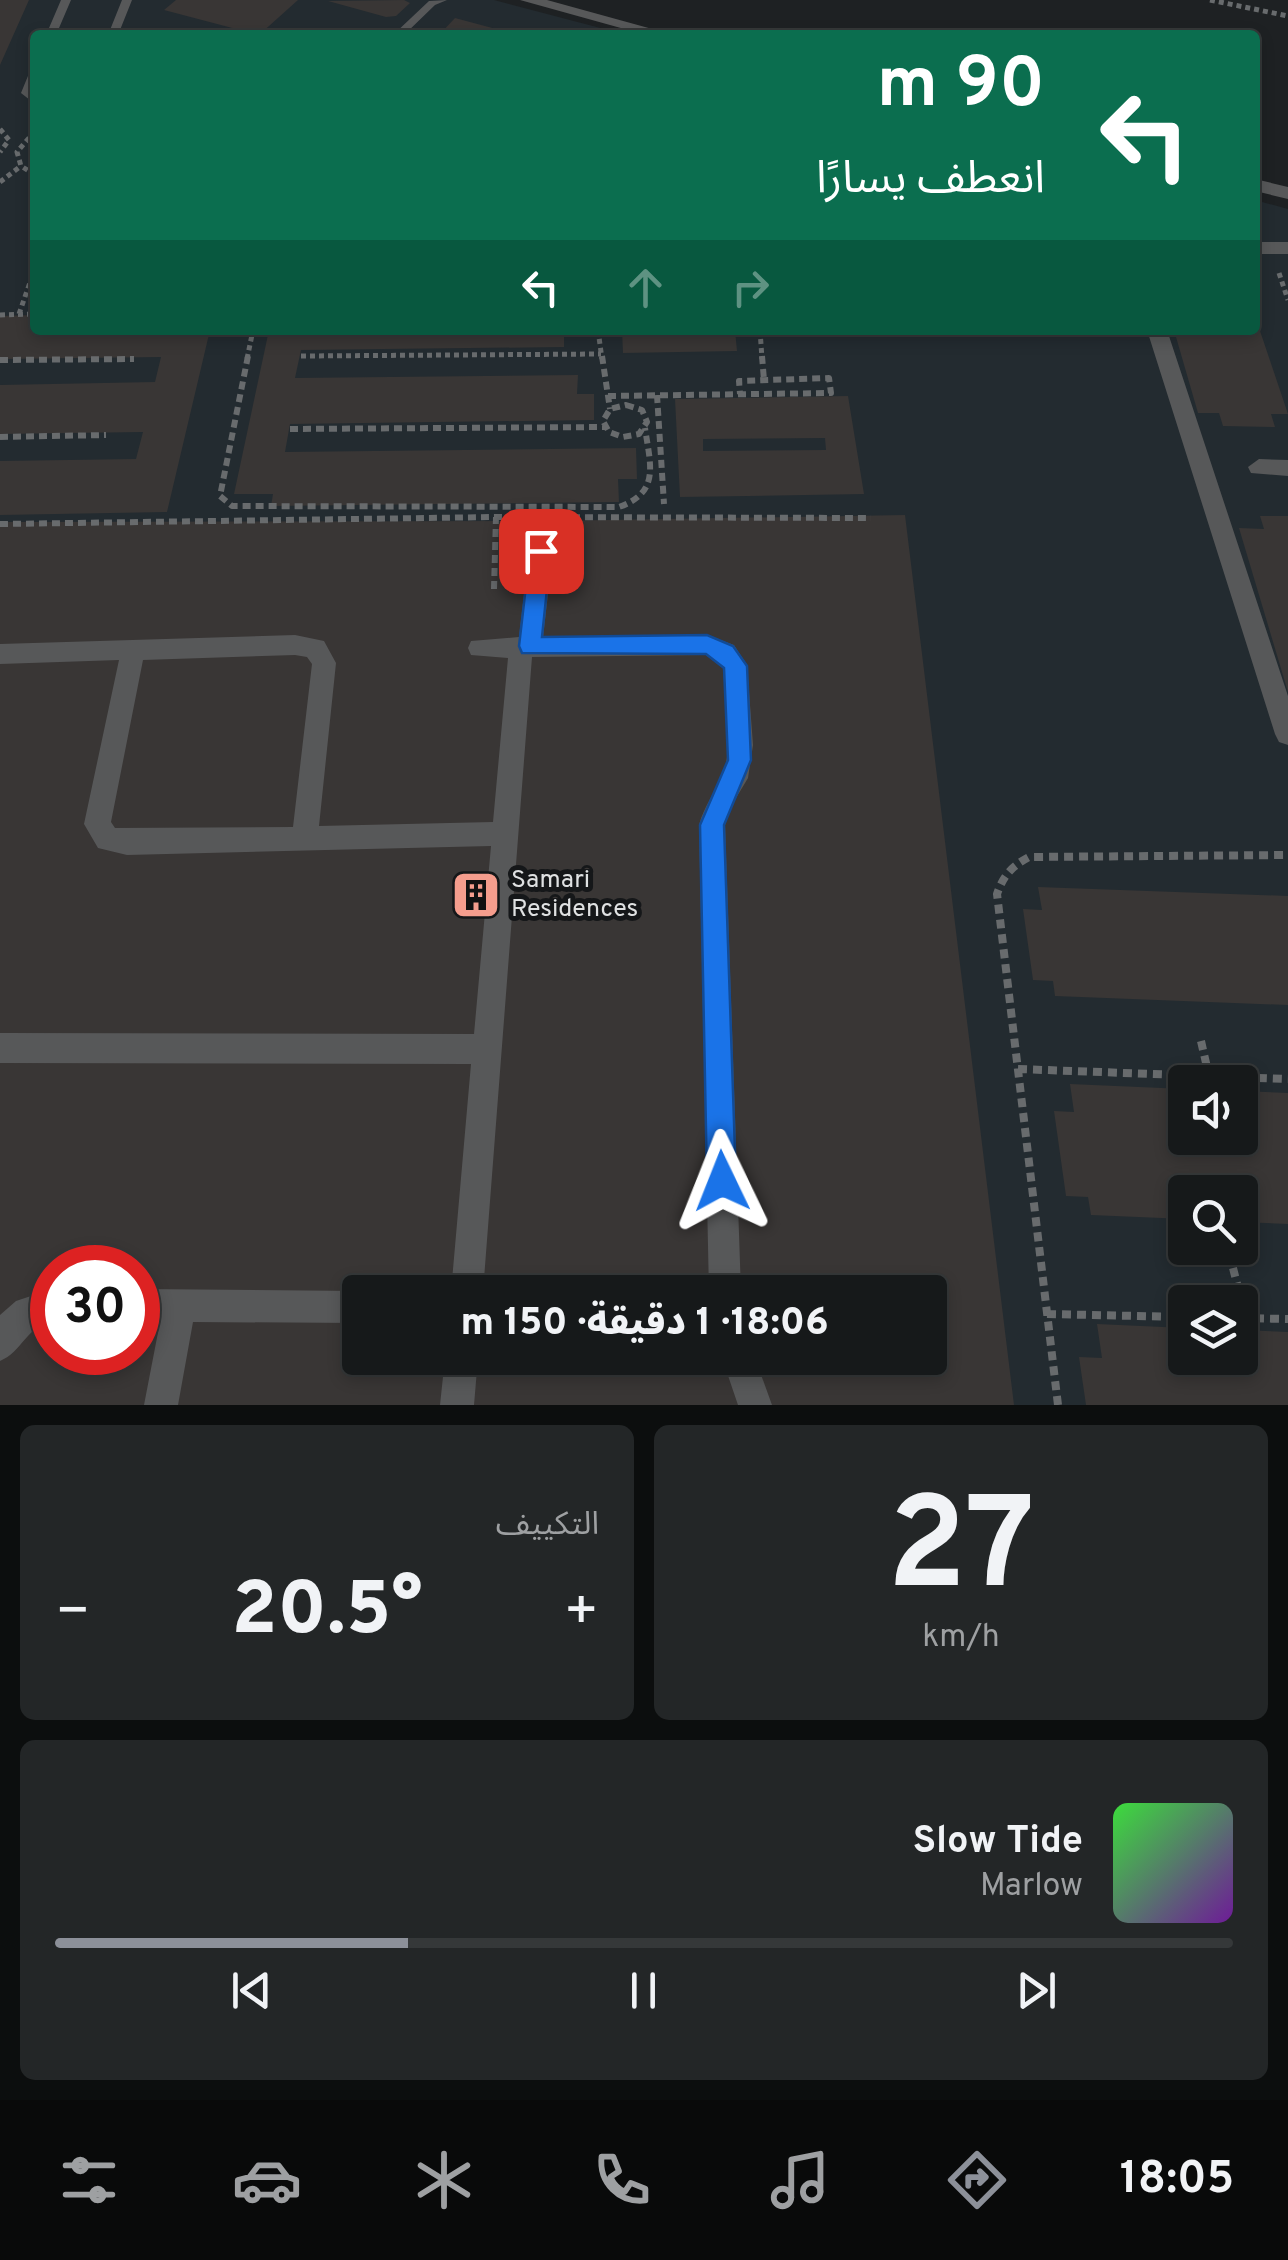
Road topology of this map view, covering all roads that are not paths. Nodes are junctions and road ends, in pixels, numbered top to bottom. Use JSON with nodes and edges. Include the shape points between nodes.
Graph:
{"nodes":[{"id":1,"x":66,"y":0,"type":"edge"},
{"id":2,"x":127,"y":0,"type":"edge"},
{"id":3,"x":528,"y":0,"type":"edge"},
{"id":4,"x":436,"y":1,"type":"edge"},
{"id":5,"x":53,"y":30,"type":"edge"},
{"id":6,"x":115,"y":30,"type":"edge"},
{"id":7,"x":404,"y":30,"type":"edge"},
{"id":8,"x":646,"y":30,"type":"edge"},
{"id":9,"x":1260,"y":186,"type":"edge"},
{"id":10,"x":1288,"y":193,"type":"edge"},
{"id":11,"x":1260,"y":248,"type":"edge"},
{"id":12,"x":1288,"y":248,"type":"edge"},
{"id":13,"x":1159,"y":335,"type":"edge"},
{"id":14,"x":1259,"y":467,"type":"dead end"},
{"id":15,"x":1288,"y":468,"type":"edge"},
{"id":16,"x":541,"y":551,"type":"dead end"},
{"id":17,"x":526,"y":646,"type":"junction"},
{"id":18,"x":480,"y":648,"type":"dead end"},
{"id":19,"x":133,"y":651,"type":"junction"},
{"id":20,"x":0,"y":654,"type":"edge"},
{"id":21,"x":1288,"y":734,"type":"edge"},
{"id":22,"x":506,"y":834,"type":"junction"},
{"id":23,"x":305,"y":838,"type":"junction"},
{"id":24,"x":0,"y":1048,"type":"edge"},
{"id":25,"x":488,"y":1050,"type":"junction"},
{"id":26,"x":468,"y":1275,"type":"edge"},
{"id":27,"x":725,"y":1275,"type":"edge"},
{"id":28,"x":160,"y":1306,"type":"edge"},
{"id":29,"x":180,"y":1306,"type":"junction"},
{"id":30,"x":342,"y":1307,"type":"edge"},
{"id":31,"x":30,"y":1312,"type":"edge"},
{"id":32,"x":0,"y":1344,"type":"edge"},
{"id":33,"x":461,"y":1375,"type":"edge"},
{"id":34,"x":744,"y":1375,"type":"edge"},
{"id":35,"x":161,"y":1405,"type":"edge"},
{"id":36,"x":458,"y":1405,"type":"edge"},
{"id":37,"x":754,"y":1405,"type":"edge"}],
"edges":[{"from":1,"to":5,"type":"lane"},
{"from":2,"to":6,"type":"lane"},
{"from":3,"to":8,"type":"street"},
{"from":4,"to":7,"type":"lane"},
{"from":9,"to":10,"type":"street"},
{"from":11,"to":12,"type":"street"},
{"from":13,"to":21,"type":"street"},
{"from":14,"to":15,"type":"street"},
{"from":16,"to":17,"type":"street"},
{"from":17,"to":18,"type":"street"},
{"from":17,"to":22,"type":"street"},
{"from":17,"to":27,"type":"street","via":[[707,644],[736,666],[740,760],[718,804],[712,836]]},
{"from":19,"to":20,"type":"street"},
{"from":19,"to":23,"type":"street","via":[[294,644],[321,655]]},
{"from":19,"to":23,"type":"street","via":[[100,833],[126,843]]},
{"from":22,"to":23,"type":"street"},
{"from":22,"to":25,"type":"street"},
{"from":24,"to":25,"type":"street"},
{"from":25,"to":26,"type":"street"},
{"from":28,"to":29,"type":"street"},
{"from":29,"to":30,"type":"street"},
{"from":29,"to":35,"type":"street"},
{"from":31,"to":32,"type":"street"},
{"from":33,"to":36,"type":"street"},
{"from":34,"to":37,"type":"street"}]}
